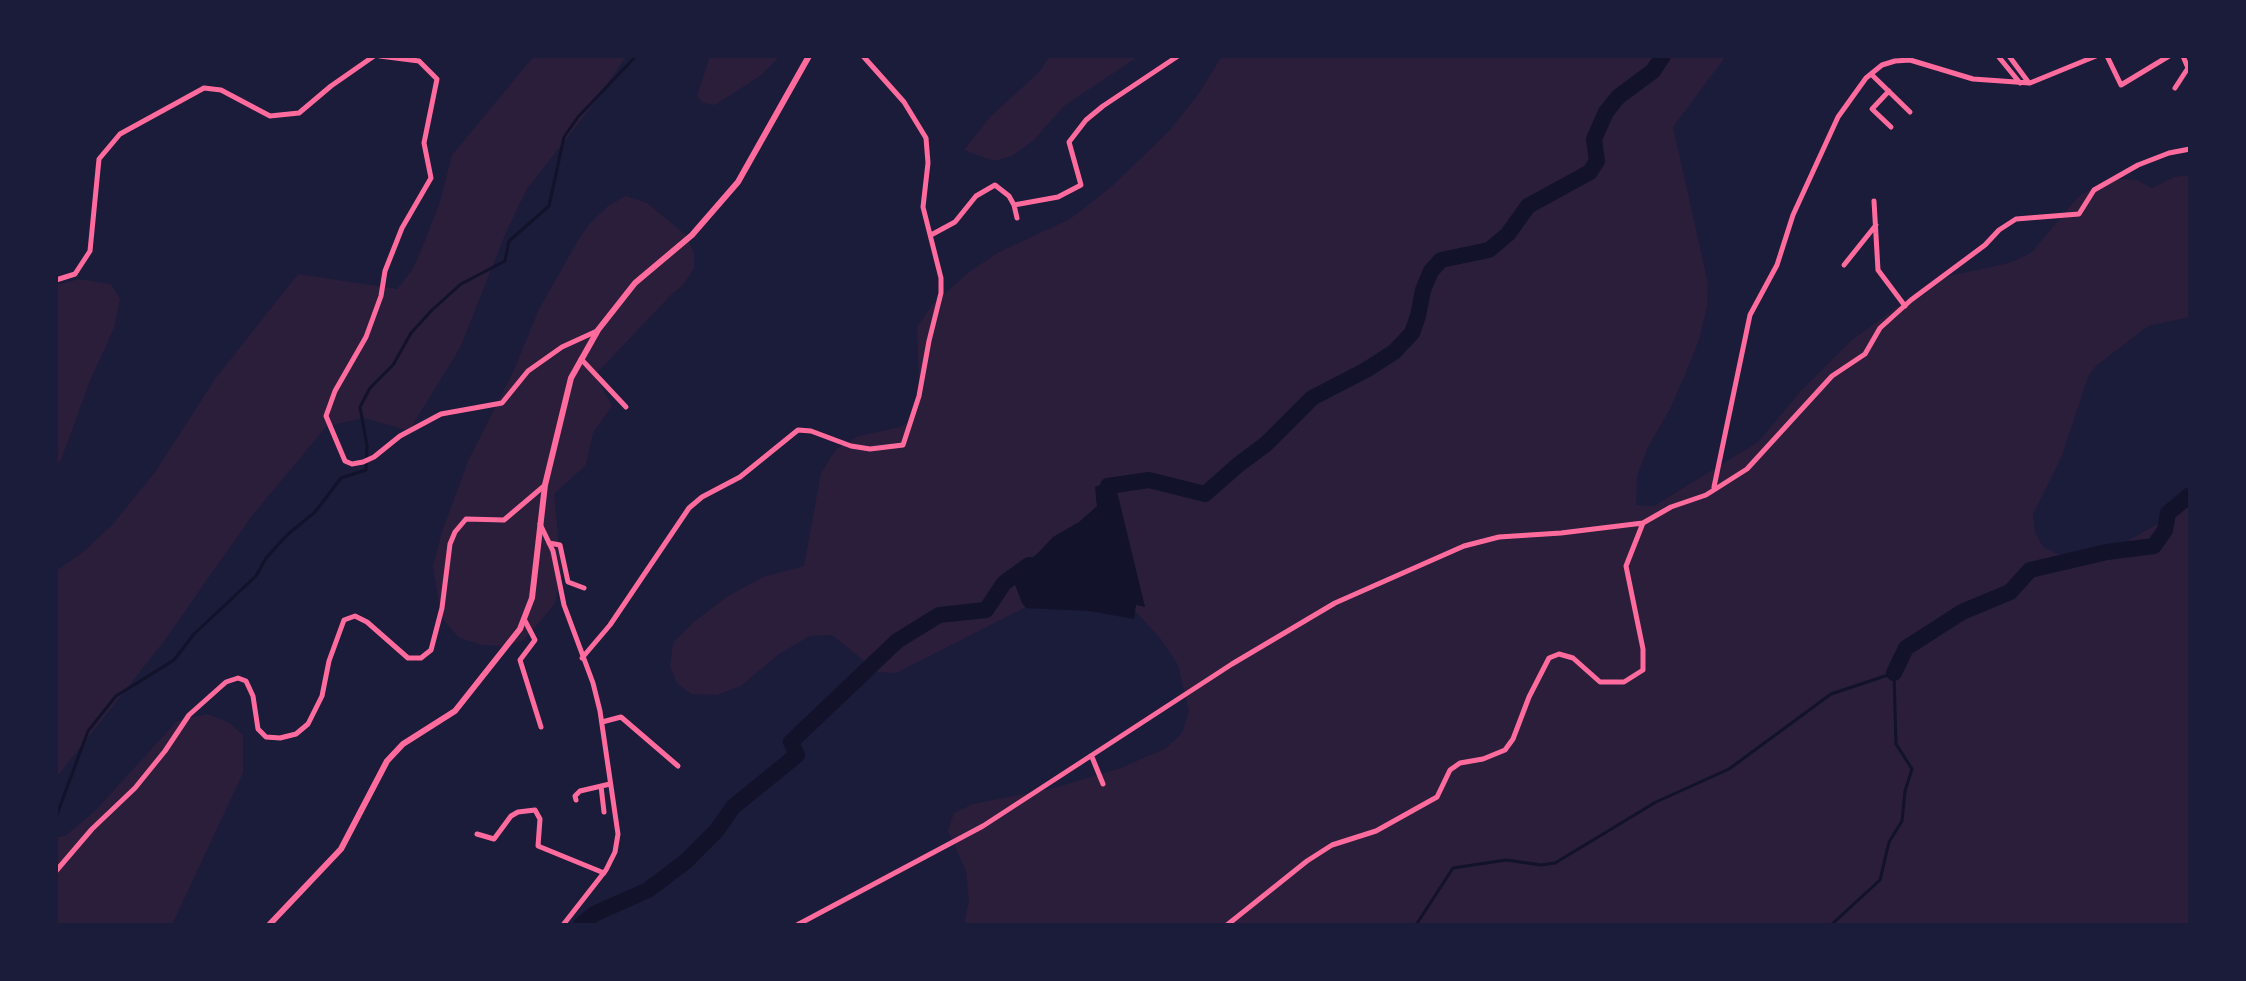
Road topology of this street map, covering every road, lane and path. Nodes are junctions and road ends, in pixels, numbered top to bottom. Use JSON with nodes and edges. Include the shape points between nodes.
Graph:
{"nodes":[{"id":1,"x":377,"y":56,"type":"edge"},
{"id":2,"x":809,"y":56,"type":"edge"},
{"id":3,"x":863,"y":56,"type":"edge"},
{"id":4,"x":1178,"y":56,"type":"edge"},
{"id":5,"x":1998,"y":56,"type":"edge"},
{"id":6,"x":2009,"y":56,"type":"edge"},
{"id":7,"x":2096,"y":56,"type":"edge"},
{"id":8,"x":2107,"y":56,"type":"edge"},
{"id":9,"x":2169,"y":56,"type":"edge"},
{"id":10,"x":2183,"y":56,"type":"edge"},
{"id":11,"x":1897,"y":58,"type":"edge"},
{"id":12,"x":1871,"y":74,"type":"junction"},
{"id":13,"x":2030,"y":83,"type":"junction"},
{"id":14,"x":2021,"y":84,"type":"junction"},
{"id":15,"x":2175,"y":88,"type":"dead end"},
{"id":16,"x":1889,"y":91,"type":"junction"},
{"id":17,"x":1910,"y":112,"type":"dead end"},
{"id":18,"x":1891,"y":127,"type":"dead end"},
{"id":19,"x":2190,"y":149,"type":"edge"},
{"id":20,"x":1874,"y":201,"type":"dead end"},
{"id":21,"x":1014,"y":205,"type":"junction"},
{"id":22,"x":1017,"y":218,"type":"dead end"},
{"id":23,"x":1876,"y":225,"type":"junction"},
{"id":24,"x":931,"y":235,"type":"junction"},
{"id":25,"x":1844,"y":265,"type":"dead end"},
{"id":26,"x":56,"y":280,"type":"edge"},
{"id":27,"x":1905,"y":306,"type":"junction"},
{"id":28,"x":598,"y":330,"type":"junction"},
{"id":29,"x":581,"y":359,"type":"junction"},
{"id":30,"x":626,"y":407,"type":"dead end"},
{"id":31,"x":545,"y":485,"type":"junction"},
{"id":32,"x":1714,"y":488,"type":"junction"},
{"id":33,"x":540,"y":523,"type":"junction"},
{"id":34,"x":1643,"y":523,"type":"junction"},
{"id":35,"x":549,"y":543,"type":"junction"},
{"id":36,"x":584,"y":588,"type":"dead end"},
{"id":37,"x":524,"y":619,"type":"junction"},
{"id":38,"x":582,"y":658,"type":"junction"},
{"id":39,"x":601,"y":722,"type":"junction"},
{"id":40,"x":541,"y":727,"type":"dead end"},
{"id":41,"x":1092,"y":757,"type":"junction"},
{"id":42,"x":678,"y":766,"type":"dead end"},
{"id":43,"x":610,"y":784,"type":"junction"},
{"id":44,"x":1103,"y":784,"type":"dead end"},
{"id":45,"x":601,"y":786,"type":"junction"},
{"id":46,"x":576,"y":800,"type":"dead end"},
{"id":47,"x":604,"y":812,"type":"dead end"},
{"id":48,"x":477,"y":834,"type":"dead end"},
{"id":49,"x":56,"y":871,"type":"edge"},
{"id":50,"x":604,"y":873,"type":"junction"},
{"id":51,"x":269,"y":925,"type":"edge"},
{"id":52,"x":563,"y":925,"type":"edge"},
{"id":53,"x":797,"y":925,"type":"edge"},
{"id":54,"x":1227,"y":925,"type":"edge"}],
"edges":[{"from":1,"to":26,"type":"street","via":[[299,113],[270,116],[221,90],[204,88],[120,134],[99,159],[90,251],[75,274]]},
{"from":1,"to":28,"type":"street","via":[[419,61],[437,79],[424,143],[431,178],[402,228],[366,337],[326,416],[345,461],[373,458],[441,414],[502,403],[528,371]]},
{"from":2,"to":28,"type":"street","via":[[738,182],[692,235],[635,283]]},
{"from":3,"to":24,"type":"street","via":[[904,102],[926,138],[923,207]]},
{"from":4,"to":21,"type":"street","via":[[1103,106],[1069,142],[1081,185],[1058,197]]},
{"from":5,"to":14,"type":"street"},
{"from":6,"to":13,"type":"street"},
{"from":7,"to":13,"type":"street"},
{"from":8,"to":9,"type":"street","via":[[2121,85]]},
{"from":10,"to":15,"type":"street","via":[[2188,68]]},
{"from":11,"to":12,"type":"street"},
{"from":11,"to":14,"type":"street","via":[[1973,79]]},
{"from":12,"to":16,"type":"street"},
{"from":12,"to":32,"type":"street","via":[[1838,117],[1793,215],[1777,265],[1750,315]]},
{"from":13,"to":14,"type":"street"},
{"from":16,"to":17,"type":"street"},
{"from":16,"to":18,"type":"street","via":[[1872,109]]},
{"from":19,"to":27,"type":"street","via":[[2138,165],[2094,190],[2079,214],[2016,219]]},
{"from":20,"to":23,"type":"street"},
{"from":21,"to":22,"type":"street"},
{"from":21,"to":24,"type":"street","via":[[995,185],[976,196],[955,222]]},
{"from":23,"to":25,"type":"street"},
{"from":23,"to":27,"type":"street","via":[[1878,270]]},
{"from":24,"to":38,"type":"street","via":[[941,293],[903,445],[870,449],[798,430],[740,477],[689,508]]},
{"from":27,"to":32,"type":"street","via":[[1880,328],[1865,354],[1832,376],[1747,469]]},
{"from":28,"to":29,"type":"street"},
{"from":29,"to":30,"type":"street"},
{"from":29,"to":31,"type":"street","via":[[571,378]]},
{"from":31,"to":33,"type":"street"},
{"from":31,"to":49,"type":"street","via":[[504,520],[466,519],[455,532],[431,650],[421,658],[408,658],[355,616],[344,620],[322,696],[308,724],[280,738],[266,737],[258,729],[246,681],[226,682],[189,715],[135,788]]},
{"from":32,"to":34,"type":"street"},
{"from":33,"to":35,"type":"street"},
{"from":33,"to":37,"type":"street","via":[[532,598]]},
{"from":34,"to":41,"type":"street","via":[[1499,537],[1409,569],[1268,642]]},
{"from":34,"to":54,"type":"street","via":[[1626,566],[1643,670],[1624,682],[1600,682],[1573,658],[1549,658],[1505,750],[1460,763],[1450,770],[1437,797],[1376,831],[1332,845]]},
{"from":35,"to":36,"type":"street","via":[[560,545],[568,582]]},
{"from":35,"to":38,"type":"street"},
{"from":37,"to":40,"type":"street","via":[[535,640],[520,660]]},
{"from":37,"to":51,"type":"street","via":[[497,662],[455,711],[403,744],[387,761],[341,849]]},
{"from":38,"to":39,"type":"street"},
{"from":39,"to":42,"type":"street","via":[[621,717]]},
{"from":39,"to":43,"type":"street"},
{"from":41,"to":44,"type":"street"},
{"from":41,"to":53,"type":"street","via":[[983,826]]},
{"from":43,"to":45,"type":"street"},
{"from":43,"to":50,"type":"street","via":[[618,834]]},
{"from":45,"to":46,"type":"street","via":[[580,791]]},
{"from":45,"to":47,"type":"street"},
{"from":48,"to":50,"type":"street","via":[[494,839],[511,816],[535,810],[540,819],[538,846]]},
{"from":50,"to":52,"type":"street"}]}
